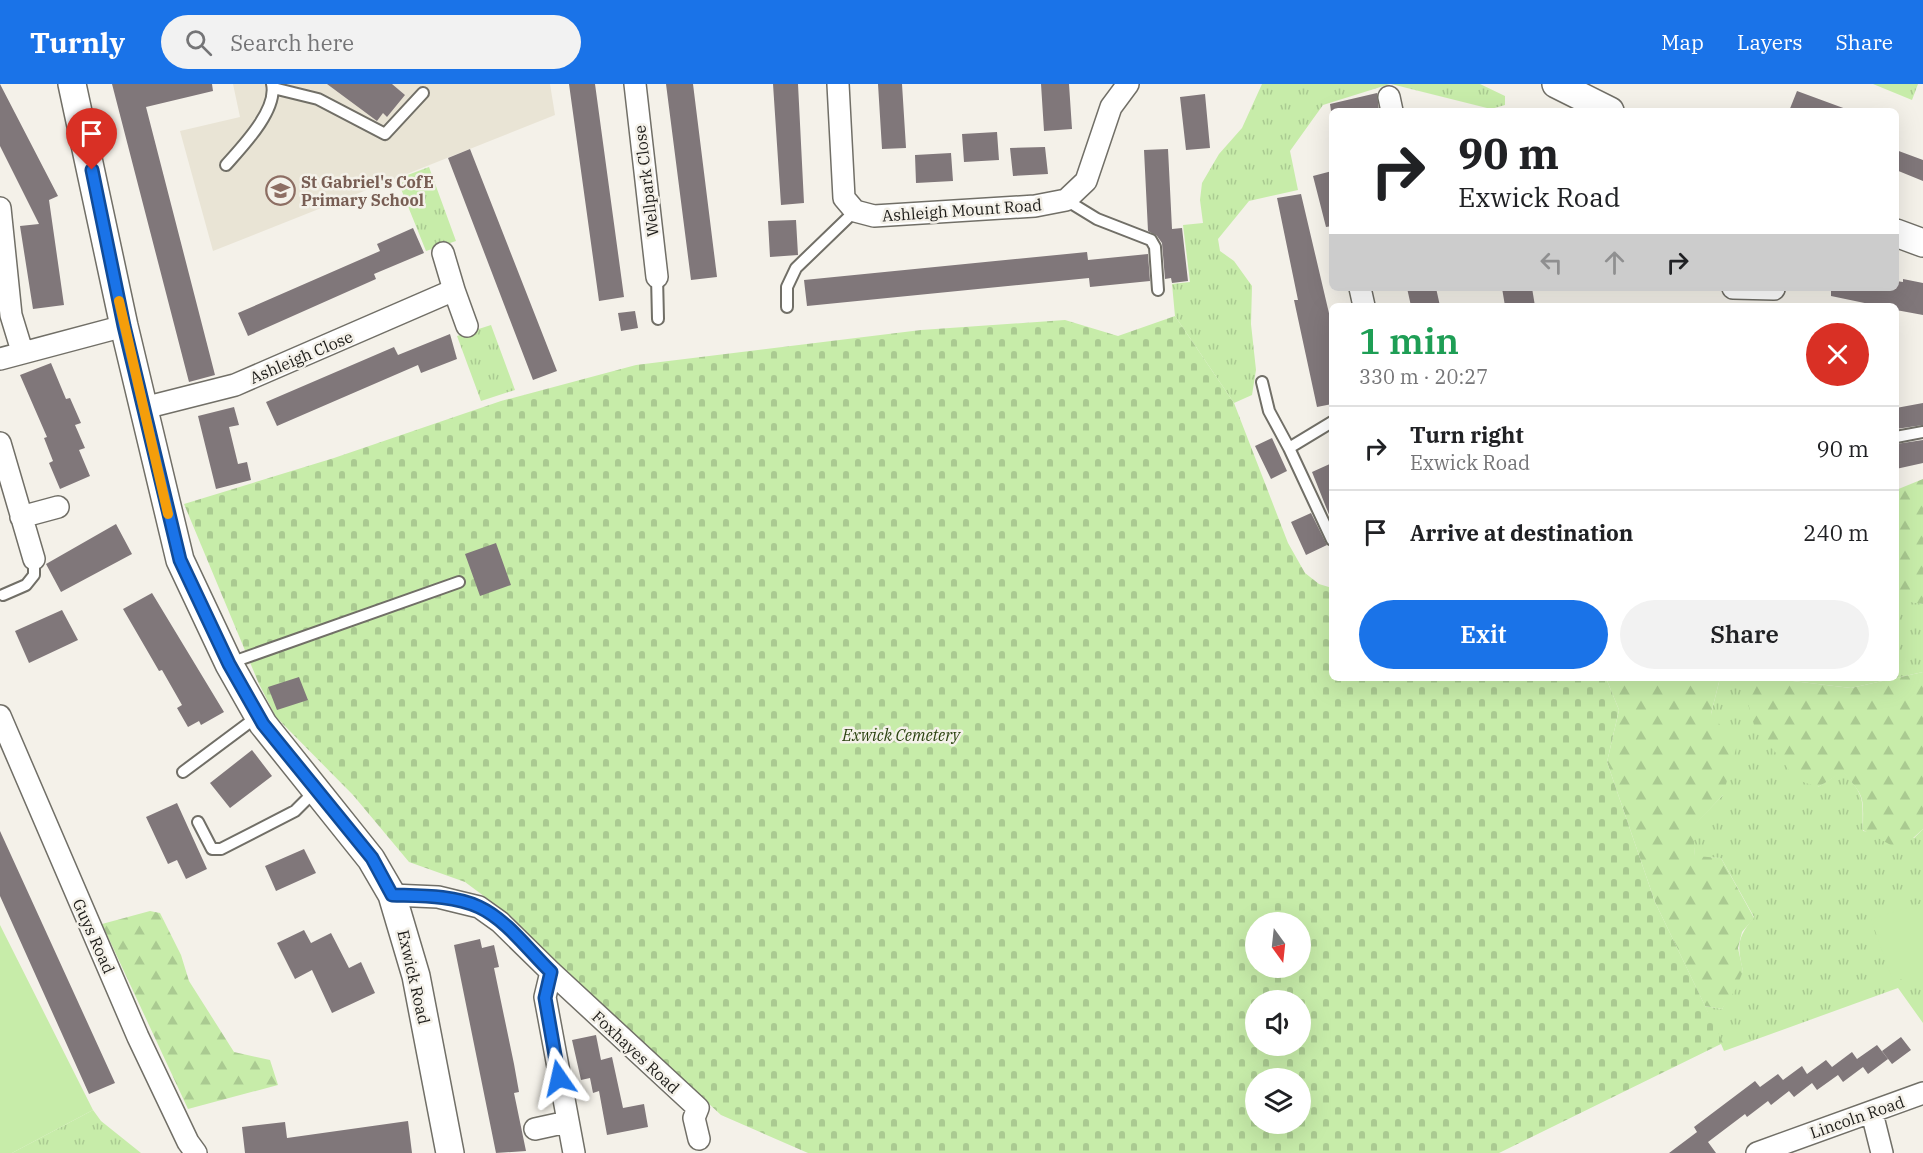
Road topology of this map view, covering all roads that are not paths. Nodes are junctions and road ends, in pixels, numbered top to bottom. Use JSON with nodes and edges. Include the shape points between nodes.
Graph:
{"nodes":[{"id":1,"x":72,"y":84,"type":"edge"},
{"id":2,"x":635,"y":84,"type":"edge"},
{"id":3,"x":838,"y":84,"type":"edge"},
{"id":4,"x":1128,"y":84,"type":"edge"},
{"id":5,"x":1556,"y":84,"type":"edge"},
{"id":6,"x":272,"y":86,"type":"edge"},
{"id":7,"x":423,"y":93,"type":"dead end"},
{"id":8,"x":1604,"y":108,"type":"edge"},
{"id":9,"x":226,"y":165,"type":"dead end"},
{"id":10,"x":1066,"y":200,"type":"junction"},
{"id":11,"x":0,"y":208,"type":"edge"},
{"id":12,"x":855,"y":211,"type":"junction"},
{"id":13,"x":1899,"y":234,"type":"edge"},
{"id":14,"x":1923,"y":243,"type":"edge"},
{"id":15,"x":443,"y":253,"type":"dead end"},
{"id":16,"x":657,"y":277,"type":"joint"},
{"id":17,"x":454,"y":290,"type":"junction"},
{"id":18,"x":1158,"y":290,"type":"dead end"},
{"id":19,"x":787,"y":307,"type":"dead end"},
{"id":20,"x":658,"y":320,"type":"dead end"},
{"id":21,"x":124,"y":326,"type":"junction"},
{"id":22,"x":467,"y":326,"type":"dead end"},
{"id":23,"x":22,"y":351,"type":"junction"},
{"id":24,"x":0,"y":359,"type":"edge"},
{"id":25,"x":1262,"y":382,"type":"dead end"},
{"id":26,"x":144,"y":408,"type":"junction"},
{"id":27,"x":1329,"y":424,"type":"edge"},
{"id":28,"x":1923,"y":432,"type":"edge"},
{"id":29,"x":1899,"y":436,"type":"edge"},
{"id":30,"x":0,"y":443,"type":"edge"},
{"id":31,"x":1289,"y":448,"type":"junction"},
{"id":32,"x":58,"y":507,"type":"dead end"},
{"id":33,"x":21,"y":517,"type":"junction"},
{"id":34,"x":1329,"y":534,"type":"edge"},
{"id":35,"x":34,"y":559,"type":"joint"},
{"id":36,"x":459,"y":582,"type":"dead end"},
{"id":37,"x":3,"y":595,"type":"dead end"},
{"id":38,"x":229,"y":664,"type":"junction"},
{"id":39,"x":0,"y":716,"type":"edge"},
{"id":40,"x":258,"y":716,"type":"junction"},
{"id":41,"x":183,"y":772,"type":"dead end"},
{"id":42,"x":316,"y":790,"type":"junction"},
{"id":43,"x":198,"y":822,"type":"dead end"},
{"id":44,"x":392,"y":895,"type":"junction"},
{"id":45,"x":551,"y":972,"type":"junction"},
{"id":46,"x":1923,"y":1093,"type":"edge"},
{"id":47,"x":1872,"y":1113,"type":"junction"},
{"id":48,"x":567,"y":1122,"type":"junction"},
{"id":49,"x":535,"y":1129,"type":"dead end"},
{"id":50,"x":699,"y":1139,"type":"dead end"},
{"id":51,"x":196,"y":1153,"type":"edge"},
{"id":52,"x":450,"y":1153,"type":"edge"},
{"id":53,"x":574,"y":1153,"type":"edge"},
{"id":54,"x":1757,"y":1153,"type":"edge"},
{"id":55,"x":1882,"y":1153,"type":"edge"}],
"edges":[{"from":1,"to":21,"type":"street","name":"Exwick Road"},
{"from":2,"to":16,"type":"street","name":"Wellpark Close"},
{"from":3,"to":12,"type":"street","via":[[844,198]]},
{"from":4,"to":10,"type":"street","name":"Ashleigh Mount Road","via":[[1112,107],[1086,181]]},
{"from":5,"to":8,"type":"street"},
{"from":6,"to":7,"type":"lane","via":[[318,99],[385,134]]},
{"from":6,"to":9,"type":"lane","via":[[268,110]]},
{"from":10,"to":12,"type":"street","name":"Ashleigh Mount Road","via":[[1035,206],[897,215],[863,215]]},
{"from":10,"to":18,"type":"lane","via":[[1097,219],[1151,240]]},
{"from":11,"to":23,"type":"street","via":[[11,315]]},
{"from":12,"to":19,"type":"lane","via":[[796,268],[787,287]]},
{"from":13,"to":14,"type":"street"},
{"from":15,"to":17,"type":"street"},
{"from":16,"to":20,"type":"lane"},
{"from":17,"to":22,"type":"street"},
{"from":17,"to":26,"type":"street","name":"Ashleigh Close","via":[[235,385]]},
{"from":21,"to":23,"type":"street"},
{"from":21,"to":26,"type":"street","name":"Exwick Road"},
{"from":23,"to":24,"type":"street"},
{"from":25,"to":31,"type":"lane","via":[[1269,411]]},
{"from":26,"to":38,"type":"street","name":"Exwick Road","via":[[180,560]]},
{"from":27,"to":31,"type":"lane"},
{"from":28,"to":29,"type":"lane"},
{"from":30,"to":33,"type":"street"},
{"from":31,"to":34,"type":"lane"},
{"from":32,"to":33,"type":"street"},
{"from":33,"to":35,"type":"street"},
{"from":35,"to":37,"type":"lane","via":[[34,575],[26,585]]},
{"from":36,"to":38,"type":"lane"},
{"from":38,"to":40,"type":"street","name":"Exwick Road"},
{"from":39,"to":51,"type":"street","name":"Guys Road","via":[[138,1037]]},
{"from":40,"to":41,"type":"lane"},
{"from":40,"to":42,"type":"street","name":"Exwick Road"},
{"from":42,"to":43,"type":"lane","via":[[295,811],[221,849],[212,849]]},
{"from":42,"to":44,"type":"street","name":"Exwick Road","via":[[372,858]]},
{"from":44,"to":45,"type":"street","name":"Foxhayes Road","via":[[438,897],[479,907]]},
{"from":44,"to":52,"type":"street","name":"Exwick Road","via":[[416,976]]},
{"from":45,"to":48,"type":"street","via":[[545,998]]},
{"from":45,"to":50,"type":"street","name":"Foxhayes Road","via":[[698,1108],[694,1118]]},
{"from":46,"to":47,"type":"street","name":"Lincoln Road"},
{"from":47,"to":54,"type":"street","name":"Lincoln Road"},
{"from":47,"to":55,"type":"street"},
{"from":48,"to":49,"type":"street"},
{"from":48,"to":53,"type":"street"}]}
